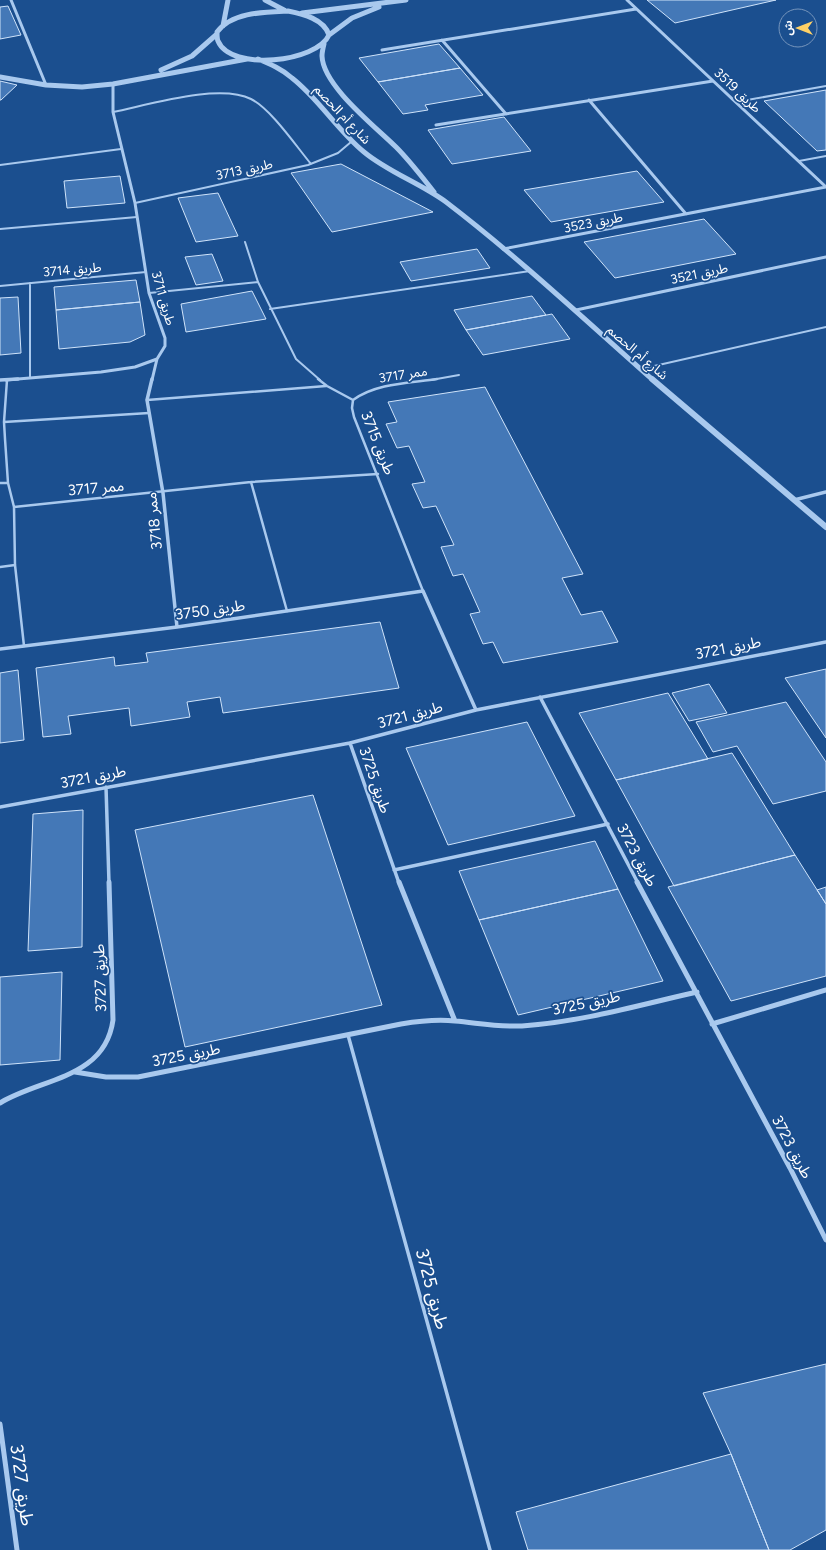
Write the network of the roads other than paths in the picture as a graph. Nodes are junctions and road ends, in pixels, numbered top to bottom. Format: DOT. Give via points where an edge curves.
graph roads {
  1 [pos="11,0"];
  2 [pos="228,0"];
  3 [pos="265,0"];
  4 [pos="406,0"];
  5 [pos="627,0"];
  6 [pos="394,2"];
  7 [pos="636,9"];
  8 [pos="288,11"];
  9 [pos="298,13"];
  10 [pos="223,26"];
  11 [pos="217,34"];
  12 [pos="329,35"];
  13 [pos="442,40"];
  14 [pos="324,44"];
  15 [pos="382,50"];
  16 [pos="251,58"];
  17 [pos="258,59"];
  18 [pos="0,77"];
  19 [pos="140,78"];
  20 [pos="713,81"];
  21 [pos="113,84"];
  22 [pos="46,85"];
  23 [pos="826,86"];
  24 [pos="589,100"];
  25 [pos="736,102"];
  26 [pos="113,112"];
  27 [pos="506,114"];
  28 [pos="436,125"];
  29 [pos="351,142"];
  30 [pos="121,149"];
  31 [pos="826,156"];
  32 [pos="799,161"];
  33 [pos="311,164"];
  34 [pos="0,165"];
  35 [pos="826,187"];
  36 [pos="435,194"];
  37 [pos="135,203"];
  38 [pos="686,214"];
  39 [pos="137,218"];
  40 [pos="0,229"];
  41 [pos="245,242"];
  42 [pos="503,249"];
  43 [pos="826,257"];
  44 [pos="530,271"];
  45 [pos="146,272"];
  46 [pos="258,282"];
  47 [pos="30,283"];
  48 [pos="0,286"];
  49 [pos="150,293"];
  50 [pos="270,309"];
  51 [pos="576,310"];
  52 [pos="826,327"];
  53 [pos="157,359"];
  54 [pos="641,369"];
  55 [pos="459,375"];
  56 [pos="30,378"];
  57 [pos="0,380"];
  58 [pos="8,380"];
  59 [pos="327,386"];
  60 [pos="147,400"];
  61 [pos="354,400"];
  62 [pos="149,413"];
  63 [pos="4,422"];
  64 [pos="0,440"];
  65 [pos="5,440"];
  66 [pos="378,474"];
  67 [pos="251,482"];
  68 [pos="0,483"];
  69 [pos="8,483"];
  70 [pos="826,492"];
  71 [pos="162,493"];
  72 [pos="794,500"];
  73 [pos="14,507"];
  74 [pos="826,527"];
  75 [pos="15,565"];
  76 [pos="0,567"];
  77 [pos="422,591"];
  78 [pos="287,611"];
  79 [pos="176,627"];
  80 [pos="826,642"];
  81 [pos="24,646"];
  82 [pos="0,649"];
  83 [pos="540,697"];
  84 [pos="476,710"];
  85 [pos="350,743"];
  86 [pos="106,787"];
  87 [pos="0,807"];
  88 [pos="608,824"];
  89 [pos="394,870"];
  90 [pos="826,990"];
  91 [pos="697,992"];
  92 [pos="456,1021"];
  93 [pos="712,1024"];
  94 [pos="348,1035"];
  95 [pos="75,1072"];
  96 [pos="0,1103"];
  97 [pos="826,1240"];
  98 [pos="0,1424"];
  99 [pos="17,1550"];
  100 [pos="490,1550"];
  1 -- 22 [label="street"];
  2 -- 10 [label="street"];
  3 -- 8 [label="street"];
  4 -- 6 [label="street"];
  5 -- 7 [label="street, طريق 3519"];
  6 -- 9 [label="street"];
  6 -- 12 [label="street" via="352,17"];
  7 -- 13 [label="street"];
  7 -- 20 [label="street, طريق 3519"];
  8 -- 9 [label="street"];
  8 -- 10 [label="street" via="250,13"];
  9 -- 12 [label="street" via="324,24"];
  10 -- 11 [label="street"];
  11 -- 16 [label="street" via="217,39 225,49 236,55"];
  11 -- 19 [label="street" via="207,45 176,65"];
  12 -- 14 [label="street"];
  13 -- 15 [label="street"];
  13 -- 27 [label="street"];
  14 -- 17 [label="street" via="308,54 297,57"];
  14 -- 36 [label="street, شارع أم الحصم" via="321,51 326,70 341,93 416,168"];
  16 -- 17 [label="street"];
  16 -- 19 [label="street"];
  17 -- 29 [label="street, شارع أم الحصم" via="281,68 295,79"];
  18 -- 22 [label="street"];
  19 -- 21 [label="street"];
  20 -- 24 [label="street"];
  20 -- 25 [label="street, طريق 3519"];
  21 -- 22 [label="street"];
  21 -- 26 [label="street, طريق 3711"];
  23 -- 25 [label="lane"];
  24 -- 27 [label="street"];
  24 -- 38 [label="street"];
  25 -- 32 [label="street, طريق 3519"];
  26 -- 30 [label="street, طريق 3711"];
  26 -- 33 [label="lane" via="216,93 242,95 258,103"];
  27 -- 28 [label="street"];
  29 -- 33 [label="lane, طريق 3713" via="338,153"];
  29 -- 36 [label="street, شارع أم الحصم" via="395,172"];
  30 -- 34 [label="lane"];
  30 -- 37 [label="street, طريق 3711"];
  31 -- 32 [label="lane"];
  32 -- 35 [label="street, طريق 3519"];
  33 -- 37 [label="lane, طريق 3713"];
  35 -- 38 [label="street, طريق 3523"];
  36 -- 42 [label="street, شارع أم الحصم"];
  37 -- 39 [label="street, طريق 3711"];
  38 -- 42 [label="street, طريق 3523"];
  39 -- 40 [label="lane"];
  39 -- 45 [label="street, طريق 3711"];
  41 -- 46 [label="lane, طريق 3715"];
  42 -- 44 [label="street, شارع أم الحصم"];
  43 -- 51 [label="street, طريق 3521"];
  44 -- 50 [label="lane"];
  44 -- 51 [label="street, شارع أم الحصم"];
  45 -- 47 [label="lane, طريق 3714"];
  45 -- 49 [label="street, طريق 3711"];
  46 -- 49 [label="lane"];
  46 -- 50 [label="lane, طريق 3715"];
  47 -- 48 [label="lane, طريق 3714"];
  47 -- 56 [label="lane"];
  49 -- 53 [label="street, طريق 3711" via="165,338 165,346"];
  50 -- 59 [label="lane, طريق 3715" via="296,359"];
  51 -- 54 [label="street, شارع أم الحصم"];
  52 -- 54 [label="lane"];
  53 -- 56 [label="street" via="135,367"];
  53 -- 60 [label="street, ممر 3718"];
  54 -- 72 [label="street, شارع أم الحصم"];
  55 -- 61 [label="lane, ممر 3717" via="373,389"];
  56 -- 58 [label="street"];
  57 -- 58 [label="street"];
  58 -- 63 [label="lane"];
  59 -- 60 [label="lane"];
  59 -- 61 [label="lane, طريق 3715"];
  60 -- 62 [label="street, ممر 3718"];
  61 -- 66 [label="lane, طريق 3715" via="354,417"];
  62 -- 63 [label="lane"];
  62 -- 71 [label="street, ممر 3718"];
  63 -- 65 [label="lane"];
  64 -- 65 [label="lane"];
  65 -- 69 [label="lane"];
  66 -- 67 [label="lane, ممر 3717"];
  66 -- 77 [label="lane, طريق 3715"];
  67 -- 71 [label="lane, ممر 3717"];
  67 -- 78 [label="lane"];
  68 -- 69 [label="lane"];
  69 -- 73 [label="lane"];
  70 -- 72 [label="street"];
  71 -- 73 [label="lane, ممر 3717"];
  71 -- 79 [label="street, ممر 3718"];
  72 -- 74 [label="street, شارع أم الحصم"];
  73 -- 75 [label="lane"];
  75 -- 76 [label="lane"];
  75 -- 81 [label="lane"];
  77 -- 78 [label="street, طريق 3750"];
  77 -- 84 [label="street"];
  78 -- 79 [label="street, طريق 3750"];
  79 -- 81 [label="street, طريق 3750"];
  80 -- 83 [label="street, طريق 3721"];
  81 -- 82 [label="street, طريق 3750"];
  83 -- 84 [label="street, طريق 3721"];
  83 -- 88 [label="street, طريق 3723"];
  84 -- 85 [label="street, طريق 3721"];
  85 -- 86 [label="street, طريق 3721"];
  85 -- 89 [label="street, طريق 3725"];
  86 -- 87 [label="street, طريق 3721"];
  86 -- 95 [label="street, طريق 3727" via="113,1020 109,1040 96,1058"];
  88 -- 89 [label="street"];
  88 -- 91 [label="street, طريق 3723"];
  89 -- 92 [label="street, طريق 3725"];
  90 -- 93 [label="street"];
  91 -- 92 [label="street, طريق 3725" via="556,1023 489,1026"];
  91 -- 93 [label="street, طريق 3723"];
  92 -- 94 [label="street, طريق 3725" via="415,1022"];
  93 -- 97 [label="street, طريق 3723"];
  94 -- 95 [label="street, طريق 3725" via="138,1077 117,1078"];
  94 -- 100 [label="lane, طريق 3725"];
  95 -- 96 [label="street, طريق 3727"];
  98 -- 99 [label="street, طريق 3727"];
}
